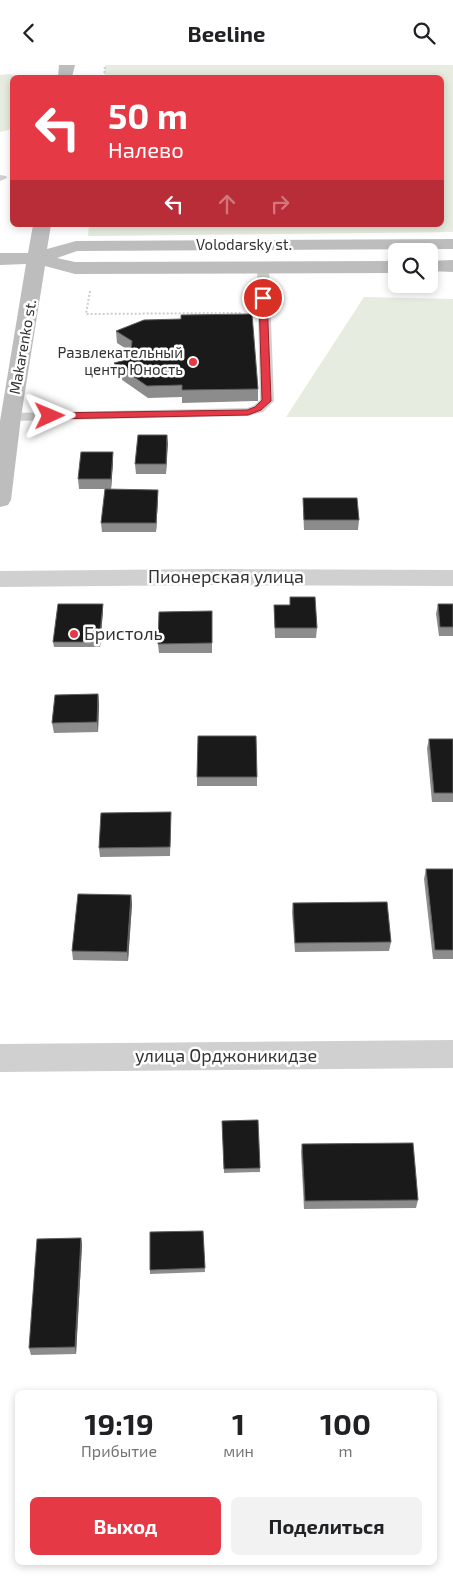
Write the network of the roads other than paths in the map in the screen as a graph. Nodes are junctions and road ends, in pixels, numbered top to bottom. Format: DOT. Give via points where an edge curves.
graph roads {
  1 [pos="42,227"];
  2 [pos="453,244"];
  3 [pos="37,258"];
  4 [pos="0,259"];
  5 [pos="453,266"];
  6 [pos="263,267"];
  7 [pos="388,267"];
  8 [pos="438,267"];
  9 [pos="11,417"];
  10 [pos="0,500"];
  11 [pos="453,578"];
  12 [pos="0,579"];
  13 [pos="453,1054"];
  14 [pos="0,1058"];
  1 -- 3 [label="main road, Makarenko st."];
  2 -- 3 [label="main road, Volodarsky st." via="76,246"];
  3 -- 4 [label="main road, Volodarsky st."];
  3 -- 6 [label="main road, Volodarsky st." via="75,268"];
  3 -- 9 [label="main road, Makarenko st."];
  5 -- 8 [label="main road"];
  6 -- 7 [label="main road, Volodarsky st."];
  6 -- 9 [label="lane" via="267,401 258,409 248,413"];
  9 -- 10 [label="main road, Makarenko st."];
  11 -- 12 [label="street, Пионерская улица"];
  13 -- 14 [label="street, улица Орджоникидзе"];
}
